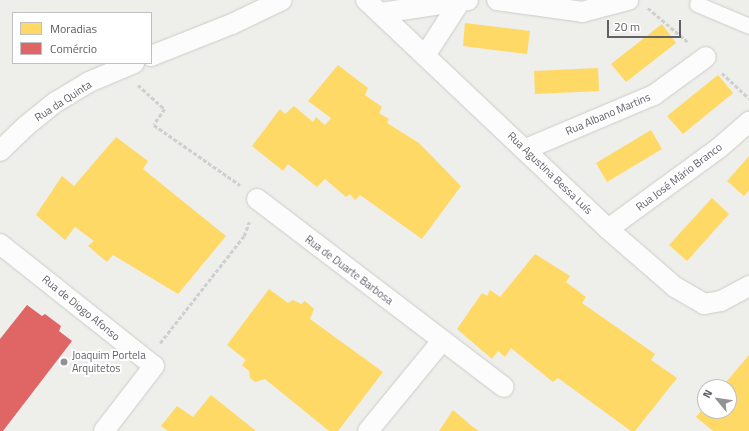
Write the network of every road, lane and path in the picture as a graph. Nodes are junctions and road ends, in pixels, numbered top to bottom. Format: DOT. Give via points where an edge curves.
graph roads {
  1 [pos="282,0"];
  2 [pos="366,0"];
  3 [pos="497,0"];
  4 [pos="628,0"];
  5 [pos="463,1"];
  6 [pos="705,4"];
  7 [pos="381,13"];
  8 [pos="749,26"];
  9 [pos="426,54"];
  10 [pos="152,56"];
  11 [pos="706,57"];
  12 [pos="127,66"];
  13 [pos="749,122"];
  14 [pos="526,149"];
  15 [pos="0,151"];
  16 [pos="256,199"];
  17 [pos="608,229"];
  18 [pos="0,244"];
  19 [pos="749,286"];
  20 [pos="442,341"];
  21 [pos="146,360"];
  22 [pos="504,387"];
  23 [pos="104,431"];
  24 [pos="368,431"];
  1 -- 10 [label="street" via="244,19"];
  2 -- 7 [label="street, Rua Agustina Bessa Luís"];
  3 -- 4 [label="street" via="582,12"];
  5 -- 7 [label="street"];
  5 -- 9 [label="street"];
  6 -- 8 [label="street"];
  7 -- 9 [label="street, Rua Agustina Bessa Luís"];
  9 -- 14 [label="street, Rua Agustina Bessa Luís"];
  11 -- 14 [label="street, Rua Albano Martins" via="654,95"];
  12 -- 15 [label="street, Rua da Quinta" via="90,82 56,102"];
  12 -- 16 [label="path" via="165,109 154,125 226,174"];
  13 -- 17 [label="street, Rua José Mário Branco" via="719,148"];
  14 -- 17 [label="street, Rua Agustina Bessa Luís"];
  16 -- 20 [label="street, Rua de Duarte Barbosa"];
  16 -- 21 [label="path" via="244,236"];
  17 -- 19 [label="street, Rua Agustina Bessa Luís" via="675,287 704,304 722,301"];
  18 -- 21 [label="street, Rua de Diogo Afonso"];
  20 -- 22 [label="street, Rua de Duarte Barbosa"];
  20 -- 24 [label="street"];
  21 -- 23 [label="street" via="154,366"];
}
